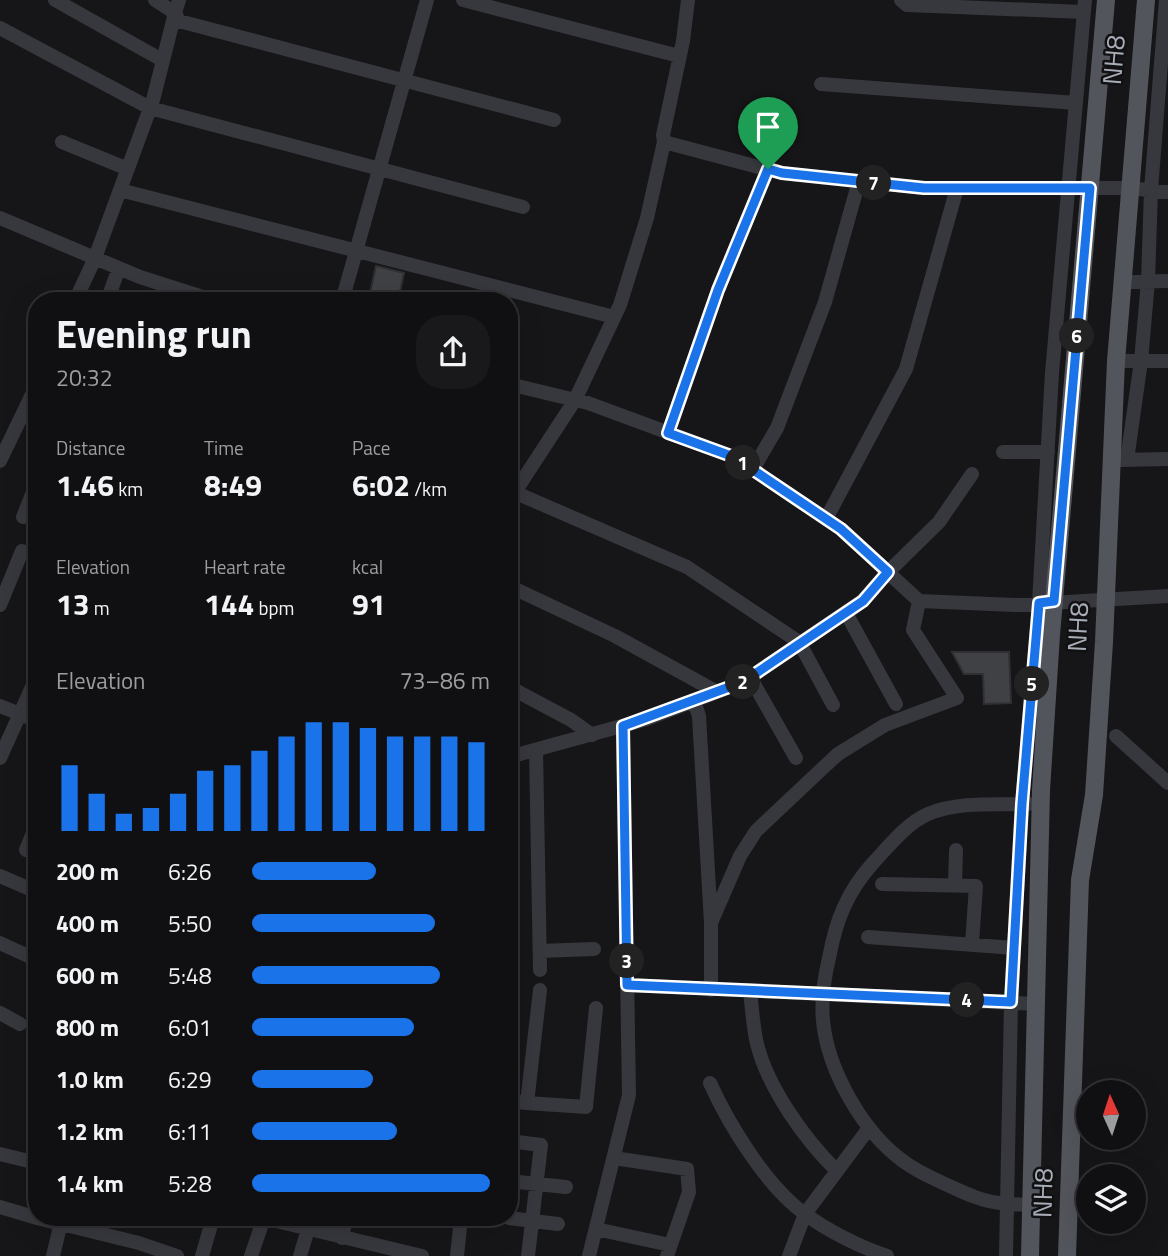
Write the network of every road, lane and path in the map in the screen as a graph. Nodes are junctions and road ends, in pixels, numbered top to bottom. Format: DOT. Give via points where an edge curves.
graph roads {
  1 [pos="55,0"];
  2 [pos="155,0"];
  3 [pos="427,0"];
  4 [pos="463,0"];
  5 [pos="688,0"];
  6 [pos="901,0"];
  7 [pos="1107,0"];
  8 [pos="1146,0"];
  9 [pos="1166,0"];
  10 [pos="931,3"];
  11 [pos="177,6"];
  12 [pos="1085,6"];
  13 [pos="0,28"];
  14 [pos="680,56"];
  15 [pos="1140,58"];
  16 [pos="162,60"];
  17 [pos="1164,67"];
  18 [pos="404,80"];
  19 [pos="821,85"];
  20 [pos="1076,103"];
  21 [pos="150,108"];
  22 [pos="554,120"];
  23 [pos="62,142"];
  24 [pos="664,142"];
  25 [pos="128,169"];
  26 [pos="379,169"];
  27 [pos="768,169"];
  28 [pos="859,181"];
  29 [pos="957,188"];
  30 [pos="1068,188"];
  31 [pos="1090,188"];
  32 [pos="1129,188"];
  33 [pos="120,190"];
  34 [pos="1151,190"];
  35 [pos="1168,192"];
  36 [pos="523,207"];
  37 [pos="0,218"];
  38 [pos="356,251"];
  39 [pos="95,258"];
  40 [pos="119,268"];
  41 [pos="1148,281"];
  42 [pos="1168,281"];
  43 [pos="1122,282"];
  44 [pos="79,292"];
  45 [pos="110,292"];
  46 [pos="165,292"];
  47 [pos="345,292"];
  48 [pos="516,292"];
  49 [pos="518,292"];
  50 [pos="614,317"];
  51 [pos="1116,361"];
  52 [pos="1142,361"];
  53 [pos="1168,361"];
  54 [pos="518,386"];
  55 [pos="575,400"];
  56 [pos="28,403"];
  57 [pos="668,433"];
  58 [pos="1003,452"];
  59 [pos="1048,452"];
  60 [pos="1168,459"];
  61 [pos="1119,460"];
  62 [pos="0,461"];
  63 [pos="753,469"];
  64 [pos="972,474"];
  65 [pos="518,485"];
  66 [pos="518,497"];
  67 [pos="28,504"];
  68 [pos="23,517"];
  69 [pos="825,519"];
  70 [pos="22,551"];
  71 [pos="888,572"];
  72 [pos="518,590"];
  73 [pos="1168,596"];
  74 [pos="1106,599"];
  75 [pos="919,601"];
  76 [pos="1046,602"];
  77 [pos="0,605"];
  78 [pos="846,613"];
  79 [pos="799,642"];
  80 [pos="750,677"];
  81 [pos="518,692"];
  82 [pos="717,692"];
  83 [pos="28,697"];
  84 [pos="694,701"];
  85 [pos="896,704"];
  86 [pos="833,705"];
  87 [pos="0,706"];
  88 [pos="21,714"];
  89 [pos="28,717"];
  90 [pos="623,726"];
  91 [pos="592,735"];
  92 [pos="1116,736"];
  93 [pos="536,751"];
  94 [pos="518,755"];
  95 [pos="0,758"];
  96 [pos="796,758"];
  97 [pos="1168,783"];
  98 [pos="1022,804"];
  99 [pos="1041,804"];
  100 [pos="28,845"];
  101 [pos="26,850"];
  102 [pos="956,850"];
  103 [pos="0,876"];
  104 [pos="882,884"];
  105 [pos="955,885"];
  106 [pos="28,888"];
  107 [pos="711,923"];
  108 [pos="868,937"];
  109 [pos="0,943"];
  110 [pos="972,944"];
  111 [pos="1014,947"];
  112 [pos="594,949"];
  113 [pos="540,951"];
  114 [pos="28,956"];
  115 [pos="540,970"];
  116 [pos="627,985"];
  117 [pos="540,990"];
  118 [pos="711,990"];
  119 [pos="750,991"];
  120 [pos="822,994"];
  121 [pos="1011,1002"];
  122 [pos="1037,1004"];
  123 [pos="596,1008"];
  124 [pos="0,1013"];
  125 [pos="20,1024"];
  126 [pos="710,1083"];
  127 [pos="518,1102"];
  128 [pos="527,1103"];
  129 [pos="869,1128"];
  130 [pos="518,1142"];
  131 [pos="1,1156"];
  132 [pos="614,1158"];
  133 [pos="28,1161"];
  134 [pos="837,1171"];
  135 [pos="518,1182"];
  136 [pos="536,1184"];
  137 [pos="566,1187"];
  138 [pos="1008,1204"];
  139 [pos="1032,1205"];
  140 [pos="0,1207"];
  141 [pos="804,1214"];
  142 [pos="28,1215"];
  143 [pos="518,1219"];
  144 [pos="532,1221"];
  145 [pos="558,1224"];
  146 [pos="60,1226"];
  147 [pos="80,1226"];
  148 [pos="211,1226"];
  149 [pos="261,1226"];
  150 [pos="296,1226"];
  151 [pos="344,1226"];
  152 [pos="460,1226"];
  153 [pos="308,1229"];
  154 [pos="596,1229"];
  155 [pos="342,1238"];
  156 [pos="668,1251"];
  157 [pos="379,1252"];
  158 [pos="884,1255"];
  159 [pos="53,1256"];
  160 [pos="177,1256"];
  161 [pos="202,1256"];
  162 [pos="251,1256"];
  163 [pos="300,1256"];
  164 [pos="422,1256"];
  165 [pos="457,1256"];
  166 [pos="528,1256"];
  167 [pos="589,1256"];
  168 [pos="789,1256"];
  169 [pos="1006,1256"];
  170 [pos="1030,1256"];
  171 [pos="1068,1256"];
  1 -- 16 [label="street"];
  2 -- 11 [label="street"];
  3 -- 18 [label="street"];
  4 -- 14 [label="street"];
  5 -- 14 [label="street"];
  6 -- 10 [label="street" via="907,5"];
  7 -- 31 [label="main road, NH8"];
  8 -- 15 [label="main road, NH8"];
  9 -- 17 [label="street"];
  10 -- 12 [label="street"];
  11 -- 16 [label="street"];
  11 -- 18 [label="street" via="179,20"];
  12 -- 20 [label="street"];
  13 -- 21 [label="street"];
  14 -- 24 [label="street"];
  15 -- 17 [label="street"];
  15 -- 32 [label="main road, NH8"];
  16 -- 21 [label="street"];
  17 -- 34 [label="street"];
  18 -- 22 [label="street"];
  18 -- 26 [label="street"];
  19 -- 20 [label="street"];
  20 -- 30 [label="street"];
  21 -- 25 [label="street"];
  21 -- 26 [label="street"];
  23 -- 25 [label="street"];
  24 -- 27 [label="street"];
  24 -- 50 [label="street" via="647,218"];
  25 -- 33 [label="street"];
  26 -- 36 [label="street"];
  26 -- 38 [label="street"];
  27 -- 28 [label="street"];
  27 -- 57 [label="street" via="718,290"];
  28 -- 29 [label="street"];
  28 -- 63 [label="street" via="825,302 777,428"];
  29 -- 30 [label="street"];
  29 -- 69 [label="street" via="906,369"];
  30 -- 31 [label="street"];
  30 -- 59 [label="street"];
  31 -- 32 [label="street"];
  31 -- 76 [label="main road, NH8"];
  32 -- 34 [label="street"];
  32 -- 43 [label="main road, NH8"];
  33 -- 38 [label="street"];
  33 -- 39 [label="street"];
  34 -- 35 [label="street"];
  34 -- 41 [label="street"];
  37 -- 39 [label="street"];
  38 -- 47 [label="street"];
  38 -- 48 [label="street"];
  39 -- 40 [label="street"];
  39 -- 44 [label="street"];
  40 -- 45 [label="street"];
  40 -- 46 [label="street"];
  41 -- 42 [label="street"];
  41 -- 43 [label="street"];
  41 -- 52 [label="street"];
  43 -- 51 [label="main road, NH8"];
  49 -- 50 [label="street"];
  50 -- 55 [label="street"];
  51 -- 52 [label="street"];
  51 -- 61 [label="main road, NH8"];
  52 -- 53 [label="street"];
  52 -- 61 [label="street"];
  54 -- 55 [label="street"];
  55 -- 57 [label="street"];
  55 -- 65 [label="street"];
  56 -- 62 [label="street"];
  57 -- 63 [label="street" via="734,457"];
  58 -- 59 [label="street"];
  59 -- 76 [label="street"];
  60 -- 61 [label="street"];
  61 -- 74 [label="main road, NH8"];
  63 -- 69 [label="street"];
  64 -- 71 [label="street" via="939,522"];
  66 -- 79 [label="street" via="687,567"];
  67 -- 68 [label="street"];
  69 -- 71 [label="street"];
  70 -- 77 [label="street"];
  71 -- 75 [label="street"];
  71 -- 78 [label="street"];
  72 -- 82 [label="street"];
  73 -- 74 [label="street"];
  74 -- 76 [label="street"];
  74 -- 171 [label="main road, NH8" via="1094,795 1080,880"];
  75 -- 76 [label="street"];
  75 -- 107 [label="street" via="914,630 957,698 885,725 831,760 756,831"];
  76 -- 98 [label="street"];
  76 -- 99 [label="main road, NH8"];
  78 -- 79 [label="street"];
  78 -- 85 [label="street"];
  79 -- 80 [label="street"];
  79 -- 86 [label="street"];
  80 -- 82 [label="street"];
  80 -- 96 [label="street"];
  81 -- 91 [label="street"];
  82 -- 84 [label="street"];
  83 -- 88 [label="street"];
  84 -- 90 [label="street"];
  84 -- 107 [label="street" via="699,716"];
  87 -- 88 [label="street"];
  88 -- 89 [label="street"];
  88 -- 95 [label="street"];
  90 -- 91 [label="street"];
  90 -- 116 [label="street"];
  91 -- 93 [label="street"];
  92 -- 97 [label="street"];
  93 -- 94 [label="street"];
  93 -- 113 [label="street"];
  98 -- 99 [label="street"];
  98 -- 111 [label="street"];
  98 -- 120 [label="street" via="954,807 928,814 905,830 862,876 837,920"];
  99 -- 122 [label="main road, NH8"];
  100 -- 101 [label="street"];
  102 -- 105 [label="street"];
  103 -- 106 [label="street"];
  104 -- 105 [label="street"];
  105 -- 110 [label="street" via="975,886"];
  107 -- 118 [label="street"];
  108 -- 110 [label="street"];
  109 -- 114 [label="street"];
  110 -- 111 [label="street"];
  111 -- 121 [label="street"];
  112 -- 113 [label="street"];
  113 -- 115 [label="street"];
  116 -- 118 [label="street"];
  116 -- 132 [label="street" via="629,1095"];
  117 -- 128 [label="street"];
  118 -- 119 [label="street"];
  119 -- 120 [label="street"];
  119 -- 134 [label="street" via="757,1044 770,1080 805,1134"];
  120 -- 121 [label="street"];
  120 -- 129 [label="street" via="831,1059"];
  121 -- 122 [label="street"];
  121 -- 138 [label="street"];
  122 -- 139 [label="main road, NH8"];
  123 -- 128 [label="street" via="586,1107"];
  124 -- 125 [label="street"];
  126 -- 141 [label="street" via="734,1130"];
  127 -- 128 [label="street"];
  129 -- 134 [label="street"];
  129 -- 138 [label="street" via="902,1161 923,1174 975,1198"];
  130 -- 136 [label="street" via="541,1145"];
  131 -- 133 [label="street"];
  132 -- 154 [label="street"];
  132 -- 156 [label="street" via="687,1170 689,1192"];
  134 -- 141 [label="street"];
  135 -- 136 [label="street"];
  136 -- 137 [label="street"];
  136 -- 144 [label="street"];
  138 -- 139 [label="street"];
  138 -- 169 [label="street"];
  139 -- 170 [label="main road, NH8"];
  140 -- 142 [label="street"];
  141 -- 158 [label="street"];
  141 -- 168 [label="street"];
  143 -- 144 [label="street"];
  144 -- 145 [label="street"];
  144 -- 166 [label="street"];
  146 -- 159 [label="street"];
  147 -- 160 [label="street"];
  148 -- 161 [label="street"];
  149 -- 162 [label="street"];
  150 -- 153 [label="street"];
  151 -- 155 [label="street"];
  152 -- 165 [label="street"];
  153 -- 155 [label="street"];
  153 -- 163 [label="street"];
  154 -- 156 [label="street"];
  154 -- 167 [label="street"];
  155 -- 157 [label="street"];
  157 -- 164 [label="street"];
}
